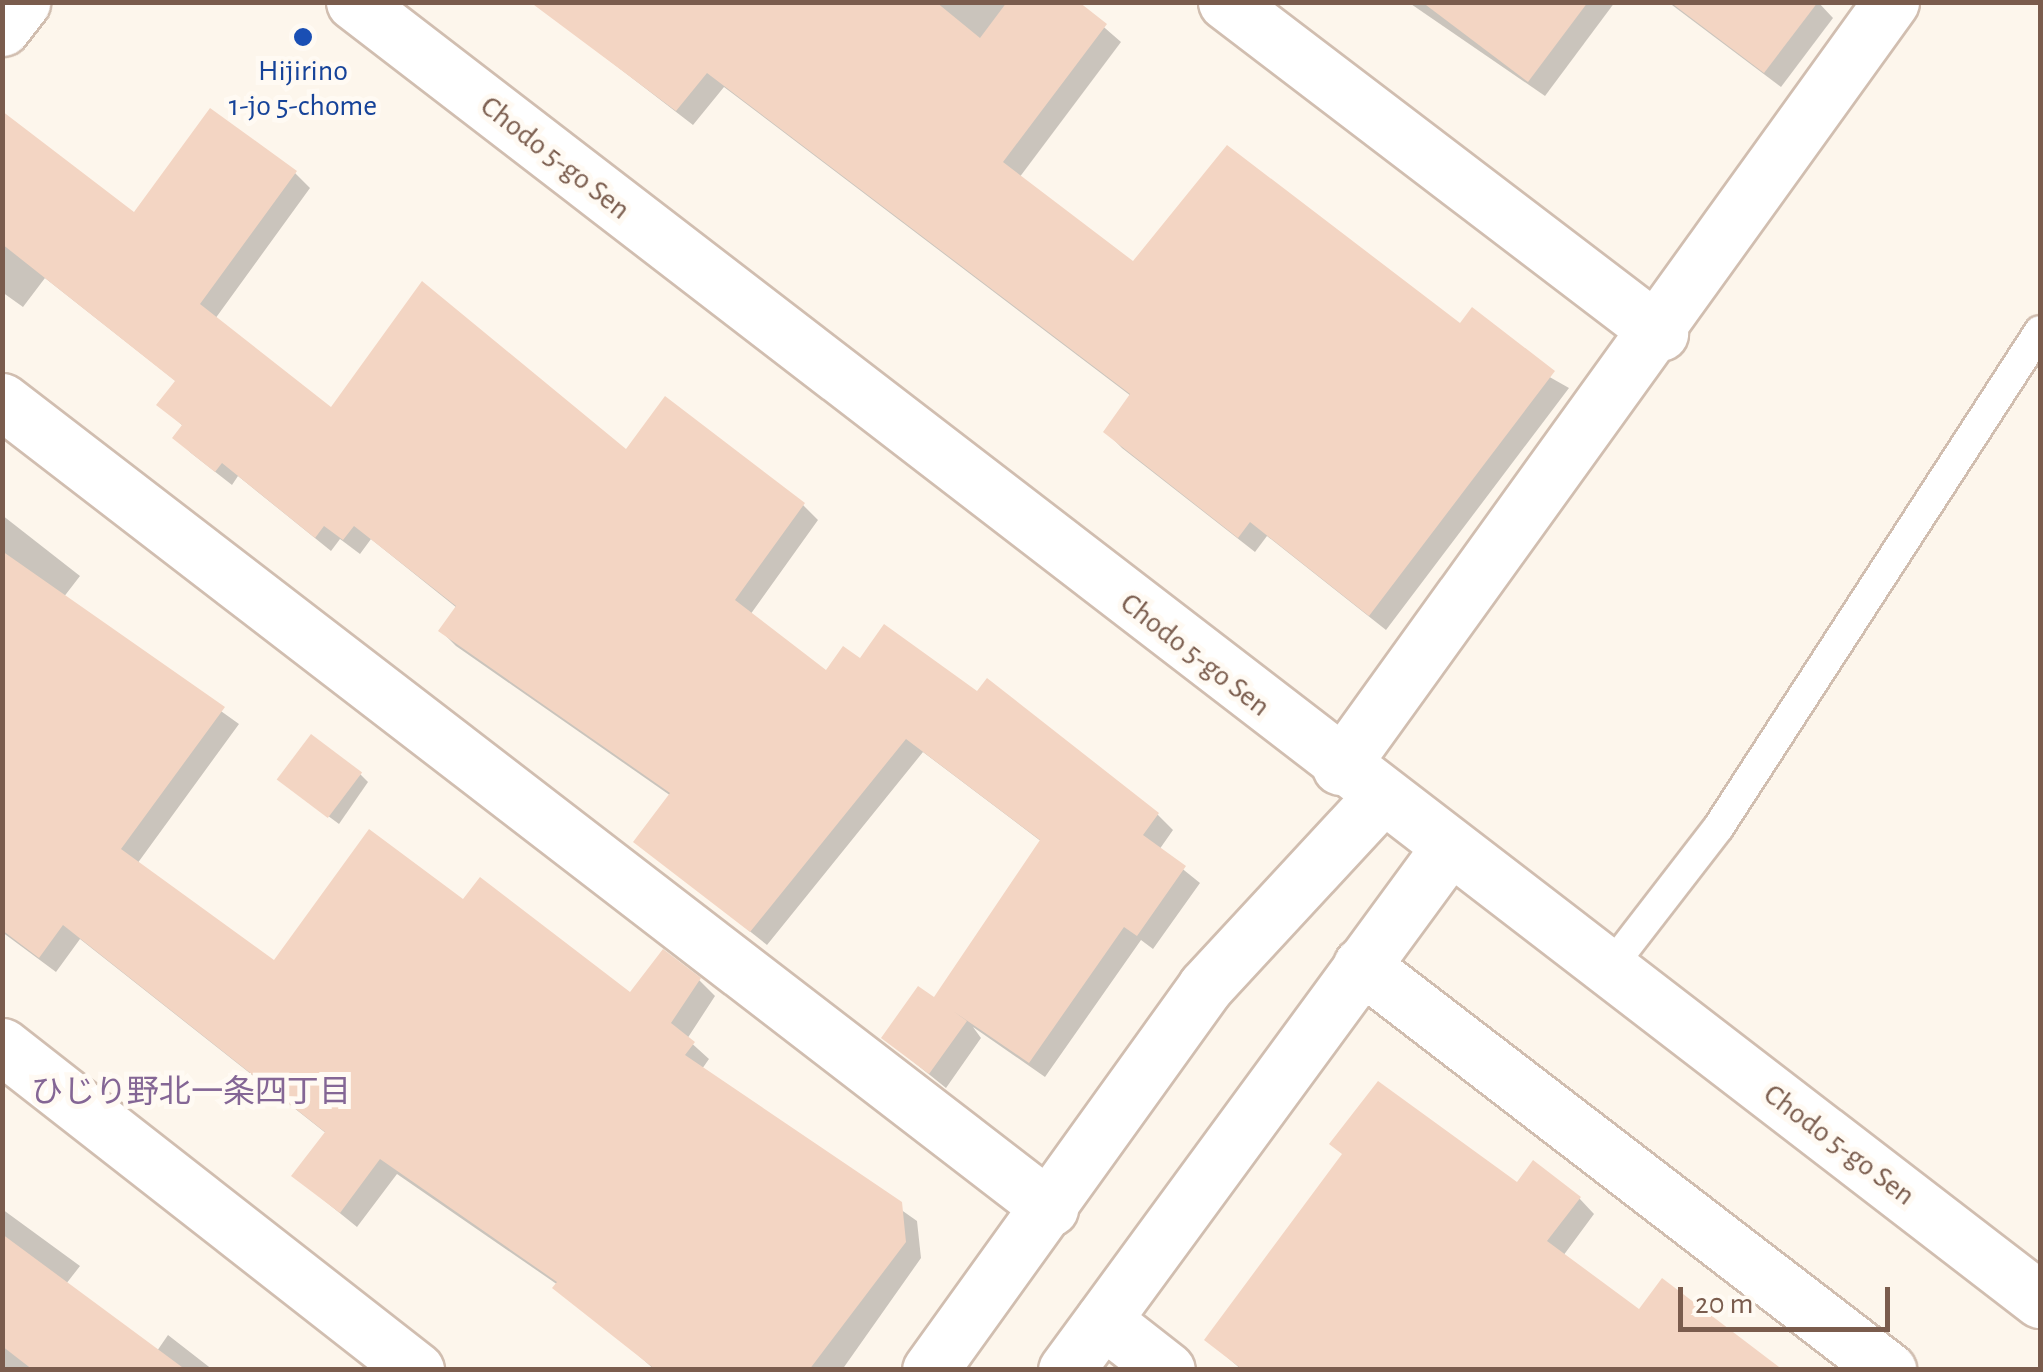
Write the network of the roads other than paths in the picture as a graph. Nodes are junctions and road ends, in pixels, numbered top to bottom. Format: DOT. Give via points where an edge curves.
graph roads {
  1 [pos="22,2"];
  2 [pos="354,2"];
  3 [pos="1226,2"];
  4 [pos="1892,2"];
  5 [pos="2,28"];
  6 [pos="2040,331"];
  7 [pos="1660,333"];
  8 [pos="2,401"];
  9 [pos="1360,783"];
  10 [pos="1448,849"];
  11 [pos="1361,965"];
  12 [pos="1608,970"];
  13 [pos="2,1046"];
  14 [pos="1050,1208"];
  15 [pos="2040,1300"];
  16 [pos="1102,1320"];
  17 [pos="416,1370"];
  18 [pos="930,1370"];
  19 [pos="1066,1370"];
  20 [pos="1167,1370"];
  21 [pos="1888,1370"];
  1 -- 5 [label="street"];
  2 -- 9 [label="street, Chodo 5-go Sen"];
  3 -- 7 [label="street"];
  4 -- 7 [label="street"];
  6 -- 12 [label="lane" via="1718,828"];
  7 -- 9 [label="street"];
  8 -- 14 [label="street"];
  9 -- 10 [label="street, Chodo 5-go Sen"];
  9 -- 14 [label="street" via="1205,987"];
  10 -- 11 [label="street"];
  10 -- 12 [label="street, Chodo 5-go Sen"];
  11 -- 16 [label="street"];
  11 -- 21 [label="street"];
  12 -- 15 [label="street, Chodo 5-go Sen"];
  13 -- 17 [label="street"];
  14 -- 18 [label="street"];
  16 -- 19 [label="street"];
  16 -- 20 [label="street"];
}
